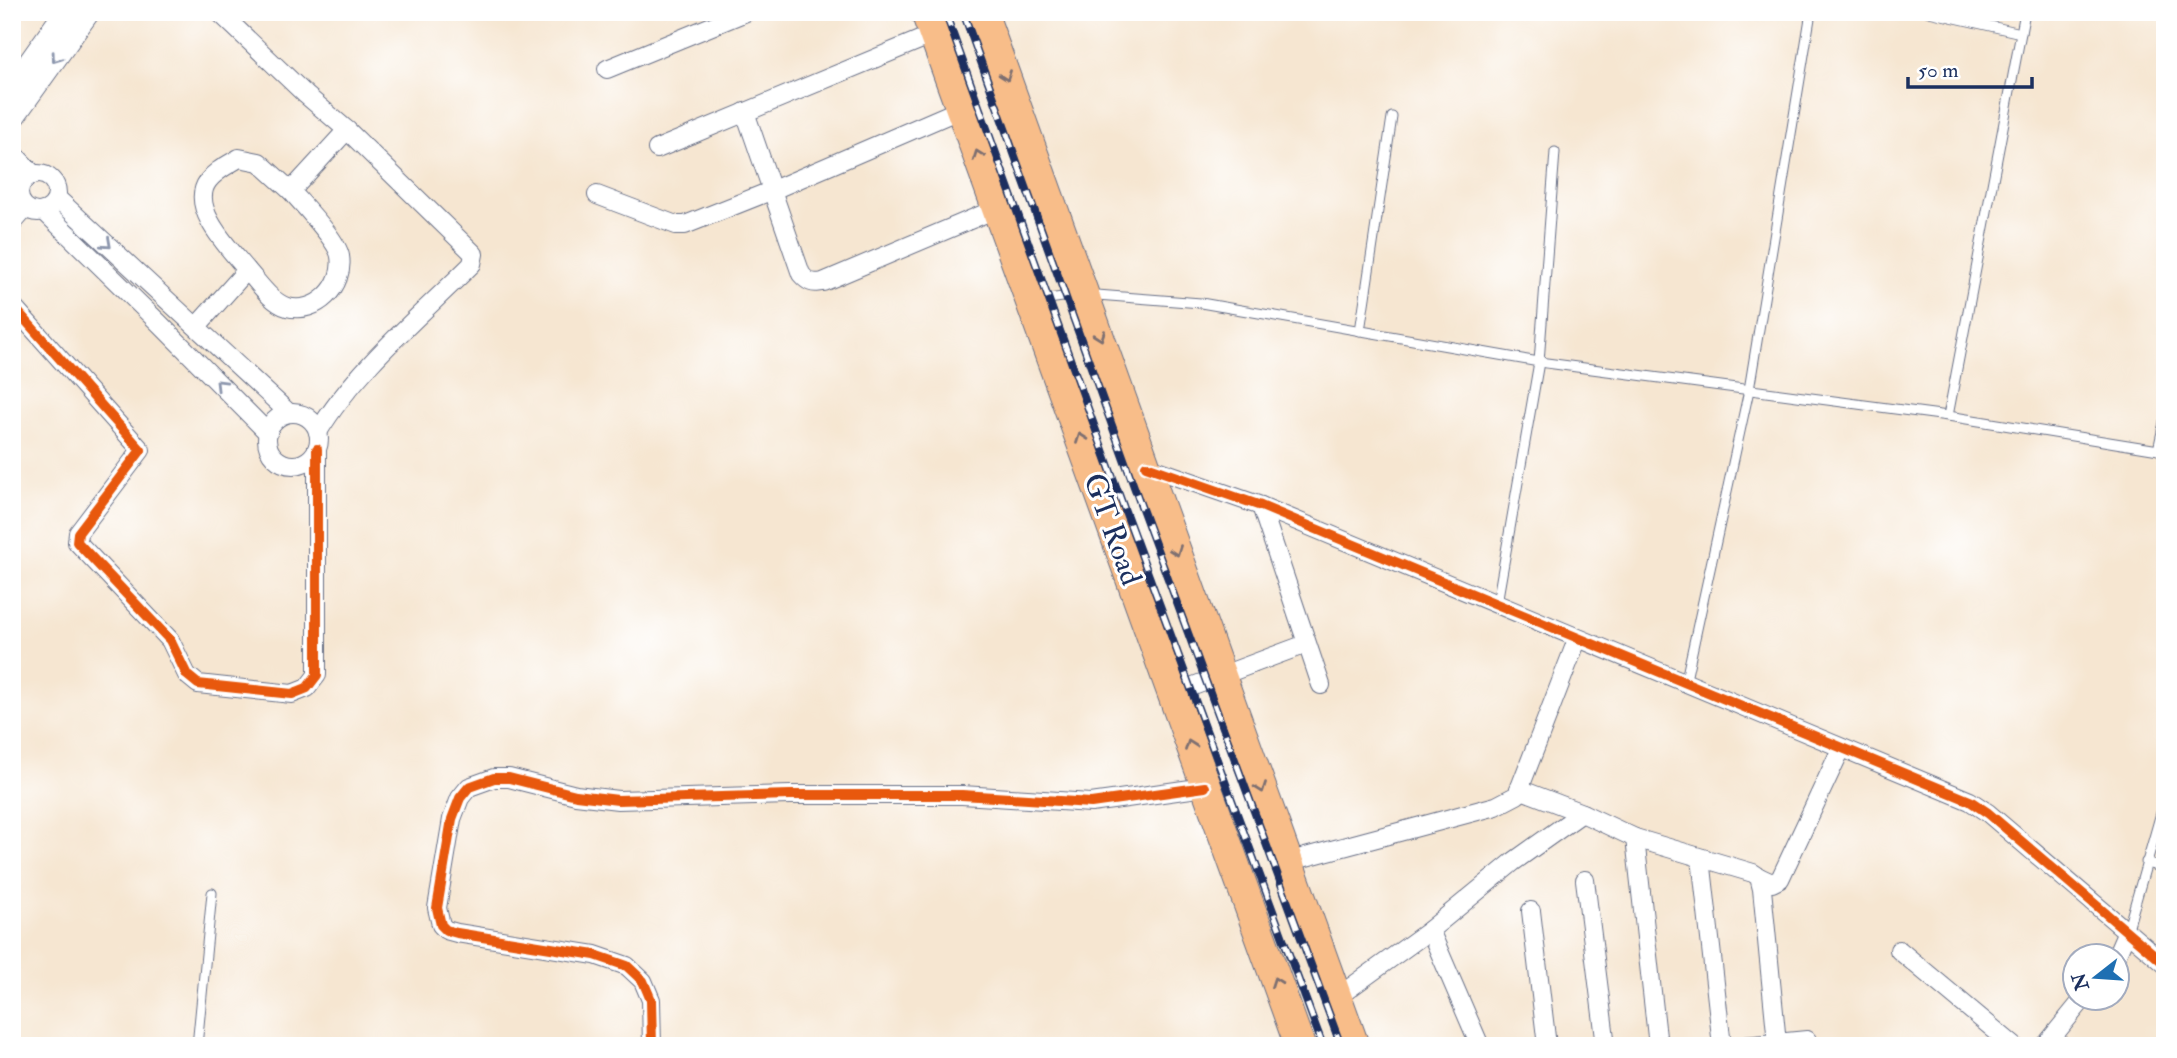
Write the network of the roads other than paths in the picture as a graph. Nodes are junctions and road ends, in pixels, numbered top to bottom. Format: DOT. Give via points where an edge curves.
graph roads {
  1 [pos="219,12"];
  2 [pos="746,12"];
  3 [pos="982,12"];
  4 [pos="1811,12"];
  5 [pos="1928,12"];
  6 [pos="2025,12"];
  7 [pos="78,15"];
  8 [pos="930,23"];
  9 [pos="2021,33"];
  10 [pos="607,69"];
  11 [pos="12,88"];
  12 [pos="961,109"];
  13 [pos="745,112"];
  14 [pos="1392,117"];
  15 [pos="12,118"];
  16 [pos="347,130"];
  17 [pos="657,149"];
  18 [pos="12,152"];
  19 [pos="1555,152"];
  20 [pos="34,175"];
  21 [pos="773,190"];
  22 [pos="291,191"];
  23 [pos="597,195"];
  24 [pos="57,198"];
  25 [pos="26,199"];
  26 [pos="998,208"];
  27 [pos="12,224"];
  28 [pos="247,270"];
  29 [pos="1084,294"];
  30 [pos="1032,301"];
  31 [pos="12,305"];
  32 [pos="197,326"];
  33 [pos="1360,331"];
  34 [pos="1539,362"];
  35 [pos="1749,390"];
  36 [pos="289,414"];
  37 [pos="1948,416"];
  38 [pos="2165,418"];
  39 [pos="268,433"];
  40 [pos="318,441"];
  41 [pos="2161,451"];
  42 [pos="1146,466"];
  43 [pos="1261,506"];
  44 [pos="1497,603"];
  45 [pos="1577,640"];
  46 [pos="1306,644"];
  47 [pos="1220,675"];
  48 [pos="1685,684"];
  49 [pos="1321,685"];
  50 [pos="1172,694"];
  51 [pos="1841,749"];
  52 [pos="1205,787"];
  53 [pos="1519,789"];
  54 [pos="2165,799"];
  55 [pos="1582,813"];
  56 [pos="1635,838"];
  57 [pos="1701,858"];
  58 [pos="1287,862"];
  59 [pos="2146,862"];
  60 [pos="2165,869"];
  61 [pos="1759,877"];
  62 [pos="1586,880"];
  63 [pos="212,893"];
  64 [pos="1531,911"];
  65 [pos="1430,930"];
  66 [pos="2126,933"];
  67 [pos="2122,942"];
  68 [pos="1899,950"];
  69 [pos="2165,964"];
  70 [pos="1336,998"];
  71 [pos="2073,1012"];
  72 [pos="1807,1040"];
  73 [pos="1777,1043"];
  74 [pos="197,1046"];
  75 [pos="652,1046"];
  76 [pos="1300,1046"];
  77 [pos="1354,1046"];
  78 [pos="1480,1046"];
  79 [pos="1547,1046"];
  80 [pos="1606,1046"];
  81 [pos="1658,1046"];
  82 [pos="1722,1046"];
  83 [pos="1744,1046"];
  84 [pos="2014,1046"];
  85 [pos="2045,1046"];
  1 -- 16 [label="street"];
  2 -- 10 [label="street"];
  3 -- 29 [label="highway, GT Road, one-way"];
  4 -- 35 [label="lane"];
  5 -- 9 [label="lane"];
  6 -- 9 [label="lane"];
  7 -- 11 [label="street"];
  7 -- 15 [label="street, one-way"];
  8 -- 12 [label="highway, GT Road"];
  8 -- 13 [label="street"];
  9 -- 37 [label="lane"];
  12 -- 21 [label="street"];
  26 -- 12 [label="highway, GT Road, one-way"];
  13 -- 17 [label="street"];
  13 -- 21 [label="street"];
  14 -- 33 [label="lane"];
  16 -- 22 [label="street"];
  16 -- 40 [label="street" via="471,249 475,260 333,407"];
  18 -- 20 [label="street"];
  19 -- 34 [label="lane"];
  20 -- 24 [label="street" via="51,180"];
  20 -- 25 [label="street" via="24,181"];
  21 -- 23 [label="street" via="676,225"];
  21 -- 26 [label="street" via="802,274 814,284"];
  22 -- 28 [label="street" via="259,162 239,158 206,183 203,207 215,231"];
  22 -- 28 [label="street" via="340,255 337,279 324,300 306,309 285,307"];
  24 -- 25 [label="street" via="54,204"];
  24 -- 32 [label="street, one-way"];
  25 -- 27 [label="street"];
  39 -- 25 [label="street, one-way"];
  26 -- 30 [label="highway, GT Road"];
  28 -- 32 [label="street"];
  29 -- 30 [label="lane"];
  29 -- 33 [label="lane" via="1201,303"];
  29 -- 42 [label="highway, GT Road, one-way"];
  50 -- 30 [label="highway, GT Road, one-way"];
  31 -- 40 [label="street" via="141,450 78,533 77,542 170,639 187,675 198,684 292,694 307,688 317,675"];
  32 -- 36 [label="street"];
  33 -- 34 [label="lane"];
  34 -- 35 [label="lane"];
  34 -- 44 [label="lane"];
  35 -- 37 [label="lane"];
  35 -- 48 [label="lane"];
  36 -- 39 [label="street" via="277,419"];
  36 -- 40 [label="street" via="309,418"];
  37 -- 41 [label="lane"];
  38 -- 41 [label="lane"];
  39 -- 40 [label="street" via="274,457 289,465 306,462"];
  42 -- 43 [label="street"];
  42 -- 47 [label="highway, GT Road, one-way"];
  43 -- 44 [label="street"];
  43 -- 46 [label="street"];
  44 -- 45 [label="street"];
  45 -- 48 [label="street"];
  45 -- 53 [label="street"];
  46 -- 47 [label="street"];
  46 -- 49 [label="street"];
  47 -- 50 [label="street"];
  47 -- 58 [label="highway, GT Road, one-way"];
  48 -- 51 [label="street"];
  52 -- 50 [label="highway, GT Road, one-way"];
  51 -- 61 [label="street" via="1780,879 1772,883"];
  51 -- 66 [label="street" via="1970,801"];
  52 -- 75 [label="street" via="1091,803 962,794 618,800 509,778 469,787 452,819 437,908 441,925 457,933 595,955 627,966 643,981 651,1000"];
  76 -- 52 [label="highway, GT Road, one-way"];
  53 -- 55 [label="street"];
  53 -- 58 [label="street" via="1517,795 1496,806"];
  54 -- 59 [label="lane"];
  55 -- 56 [label="street"];
  55 -- 65 [label="street"];
  56 -- 57 [label="street"];
  56 -- 81 [label="street"];
  57 -- 61 [label="street"];
  57 -- 82 [label="street"];
  58 -- 70 [label="highway, GT Road"];
  59 -- 60 [label="lane"];
  59 -- 66 [label="lane"];
  61 -- 73 [label="street"];
  62 -- 80 [label="street"];
  63 -- 74 [label="lane"];
  64 -- 79 [label="street"];
  65 -- 70 [label="street"];
  65 -- 78 [label="street"];
  66 -- 67 [label="street"];
  66 -- 69 [label="street"];
  68 -- 84 [label="street"];
  70 -- 77 [label="highway, GT Road"];
  71 -- 85 [label="street"];
  72 -- 73 [label="street"];
  73 -- 83 [label="street"];
}
